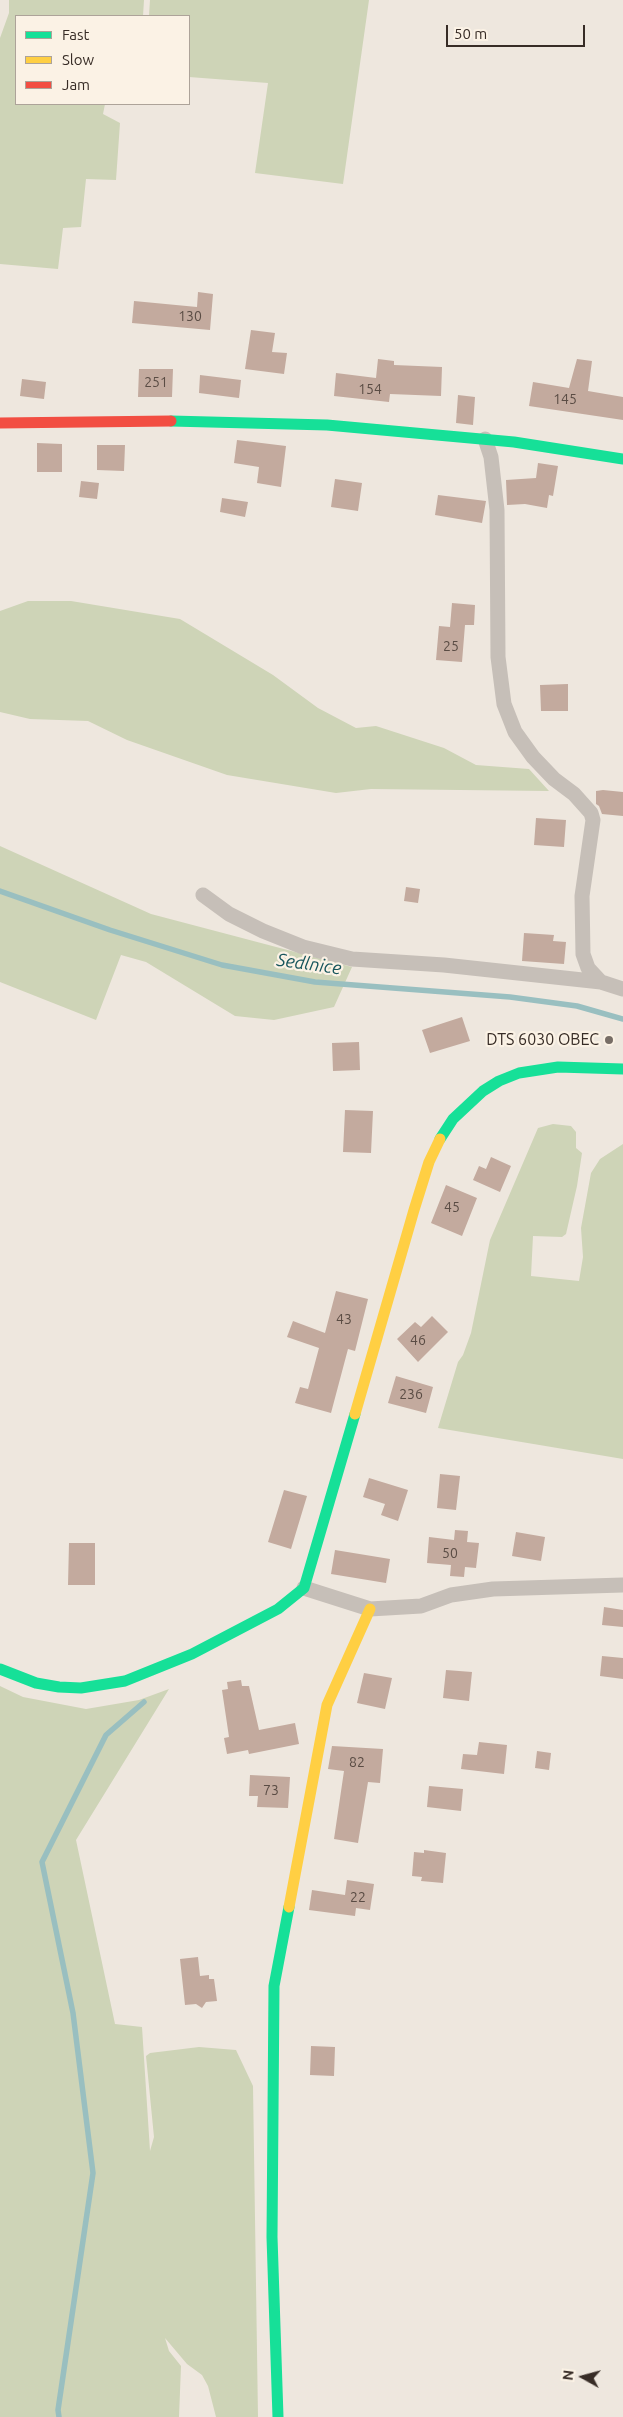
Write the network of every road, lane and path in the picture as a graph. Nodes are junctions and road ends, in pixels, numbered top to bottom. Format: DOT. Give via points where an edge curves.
graph roads {
  1 [pos="0,423"];
  2 [pos="485,439"];
  3 [pos="623,459"];
  4 [pos="203,895"];
  5 [pos="601,982"];
  6 [pos="623,989"];
  7 [pos="623,1069"];
  8 [pos="623,1585"];
  9 [pos="304,1588"];
  10 [pos="370,1609"];
  11 [pos="0,1669"];
  12 [pos="278,2417"];
  1 -- 2 [label="street" via="223,421 327,425"];
  2 -- 3 [label="street"];
  2 -- 5 [label="street" via="491,458 497,510 498,657 504,704 515,732 533,757 574,794 594,820 582,896 582,935 588,968"];
  4 -- 5 [label="street" via="228,914 263,931 303,947 352,960 434,964"];
  5 -- 6 [label="street"];
  7 -- 9 [label="street" via="558,1067 519,1073 483,1092 452,1119 443,1132 429,1162 414,1210"];
  8 -- 10 [label="street" via="493,1589 451,1595 421,1606"];
  9 -- 10 [label="street"];
  9 -- 11 [label="street" via="278,1609 192,1654 125,1681 81,1688 59,1686 36,1683"];
  10 -- 12 [label="street" via="327,1705 274,1986 272,2237"];
}
